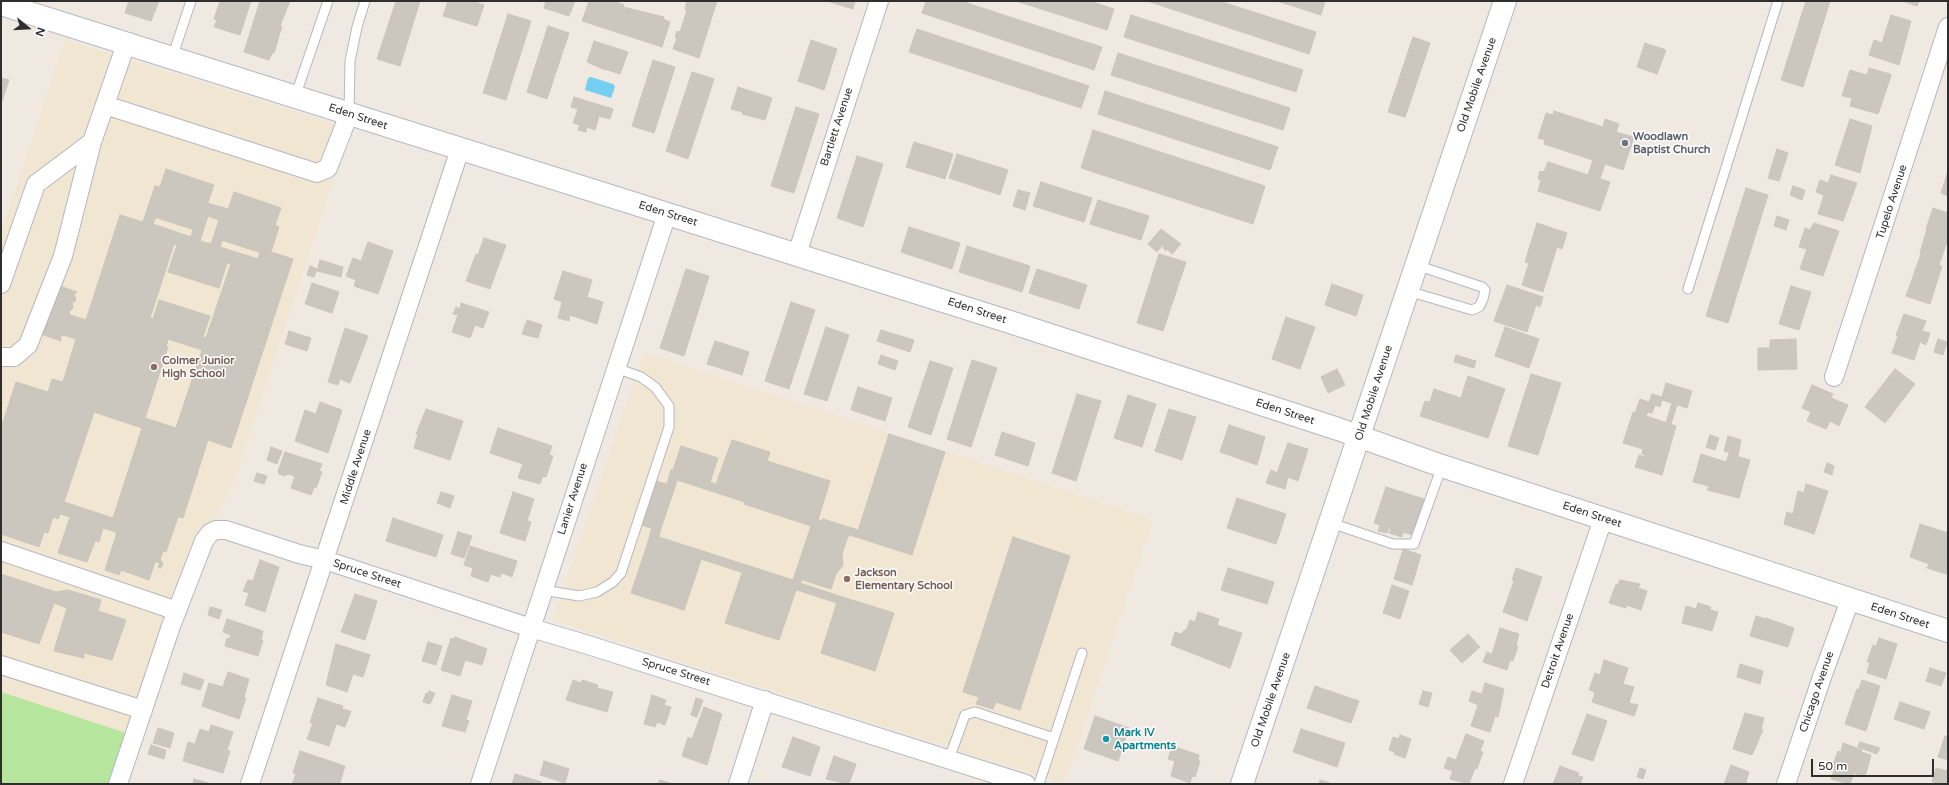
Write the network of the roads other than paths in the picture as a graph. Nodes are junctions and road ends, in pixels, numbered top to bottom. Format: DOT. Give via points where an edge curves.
graph roads {
  1 [pos="191,1"];
  2 [pos="328,1"];
  3 [pos="365,1"];
  4 [pos="879,1"];
  5 [pos="1505,1"];
  6 [pos="1778,1"];
  7 [pos="1,4"];
  8 [pos="1948,27"];
  9 [pos="126,44"];
  10 [pos="172,58"];
  11 [pos="296,97"];
  12 [pos="105,105"];
  13 [pos="350,114"];
  14 [pos="92,142"];
  15 [pos="460,149"];
  16 [pos="667,214"];
  17 [pos="797,254"];
  18 [pos="1416,265"];
  19 [pos="1,284"];
  20 [pos="1688,289"];
  21 [pos="1408,291"];
  22 [pos="3,360"];
  23 [pos="616,368"];
  24 [pos="1834,377"];
  25 [pos="1360,437"];
  26 [pos="1442,466"];
  27 [pos="1603,519"];
  28 [pos="1331,523"];
  29 [pos="1,551"];
  30 [pos="325,560"];
  31 [pos="543,590"];
  32 [pos="1850,600"];
  33 [pos="177,611"];
  34 [pos="531,628"];
  35 [pos="1948,632"];
  36 [pos="1082,653"];
  37 [pos="1,664"];
  38 [pos="765,700"];
  39 [pos="143,710"];
  40 [pos="1054,738"];
  41 [pos="949,759"];
  42 [pos="994,779"];
  43 [pos="118,784"];
  44 [pos="250,784"];
  45 [pos="480,784"];
  46 [pos="738,784"];
  47 [pos="1026,784"];
  48 [pos="1039,784"];
  49 [pos="1242,784"];
  50 [pos="1513,784"];
  51 [pos="1786,784"];
  1 -- 10 [label="lane"];
  2 -- 11 [label="lane"];
  3 -- 13 [label="lane" via="350,61"];
  4 -- 17 [label="street, Bartlett Avenue"];
  5 -- 18 [label="street, Old Mobile Avenue"];
  6 -- 20 [label="lane"];
  7 -- 9 [label="street, Eden Street"];
  8 -- 24 [label="street, Tupelo Avenue"];
  9 -- 10 [label="street, Eden Street"];
  9 -- 12 [label="street"];
  10 -- 11 [label="street, Eden Street"];
  11 -- 13 [label="street, Eden Street"];
  12 -- 13 [label="street" via="317,173 328,168"];
  12 -- 14 [label="street"];
  13 -- 15 [label="street, Eden Street"];
  14 -- 19 [label="street" via="36,184"];
  14 -- 22 [label="street" via="63,256 28,345 14,357"];
  15 -- 16 [label="street, Eden Street"];
  15 -- 30 [label="street, Middle Avenue"];
  16 -- 17 [label="street, Eden Street"];
  16 -- 23 [label="street, Lanier Avenue"];
  17 -- 25 [label="street, Eden Street"];
  18 -- 21 [label="street, Old Mobile Avenue"];
  18 -- 21 [label="lane" via="1482,287 1485,290 1483,299 1479,307 1472,310"];
  21 -- 25 [label="street, Old Mobile Avenue"];
  23 -- 31 [label="street, Lanier Avenue"];
  23 -- 31 [label="lane" via="641,377 655,387 668,406 669,427 621,573 613,582 597,592 579,596"];
  25 -- 26 [label="street, Eden Street"];
  25 -- 28 [label="street, Old Mobile Avenue"];
  26 -- 27 [label="street, Eden Street"];
  26 -- 28 [label="lane" via="1414,544 1393,544"];
  27 -- 32 [label="street, Eden Street"];
  27 -- 50 [label="street, Detroit Avenue"];
  28 -- 49 [label="street, Old Mobile Avenue"];
  29 -- 33 [label="street"];
  30 -- 33 [label="street, Spruce Street" via="226,530 216,530 204,541"];
  30 -- 34 [label="street, Spruce Street"];
  30 -- 44 [label="street, Middle Avenue"];
  31 -- 34 [label="street, Lanier Avenue"];
  32 -- 35 [label="street, Eden Street"];
  32 -- 51 [label="street, Chicago Avenue"];
  33 -- 39 [label="street"];
  34 -- 38 [label="street, Spruce Street"];
  34 -- 45 [label="street, Lanier Avenue"];
  36 -- 40 [label="lane"];
  37 -- 39 [label="street"];
  38 -- 41 [label="street, Spruce Street"];
  38 -- 46 [label="street"];
  39 -- 43 [label="street"];
  40 -- 41 [label="lane" via="975,712 965,715"];
  40 -- 48 [label="lane"];
  41 -- 42 [label="street, Spruce Street"];
  42 -- 47 [label="street, Spruce Street"];
}
